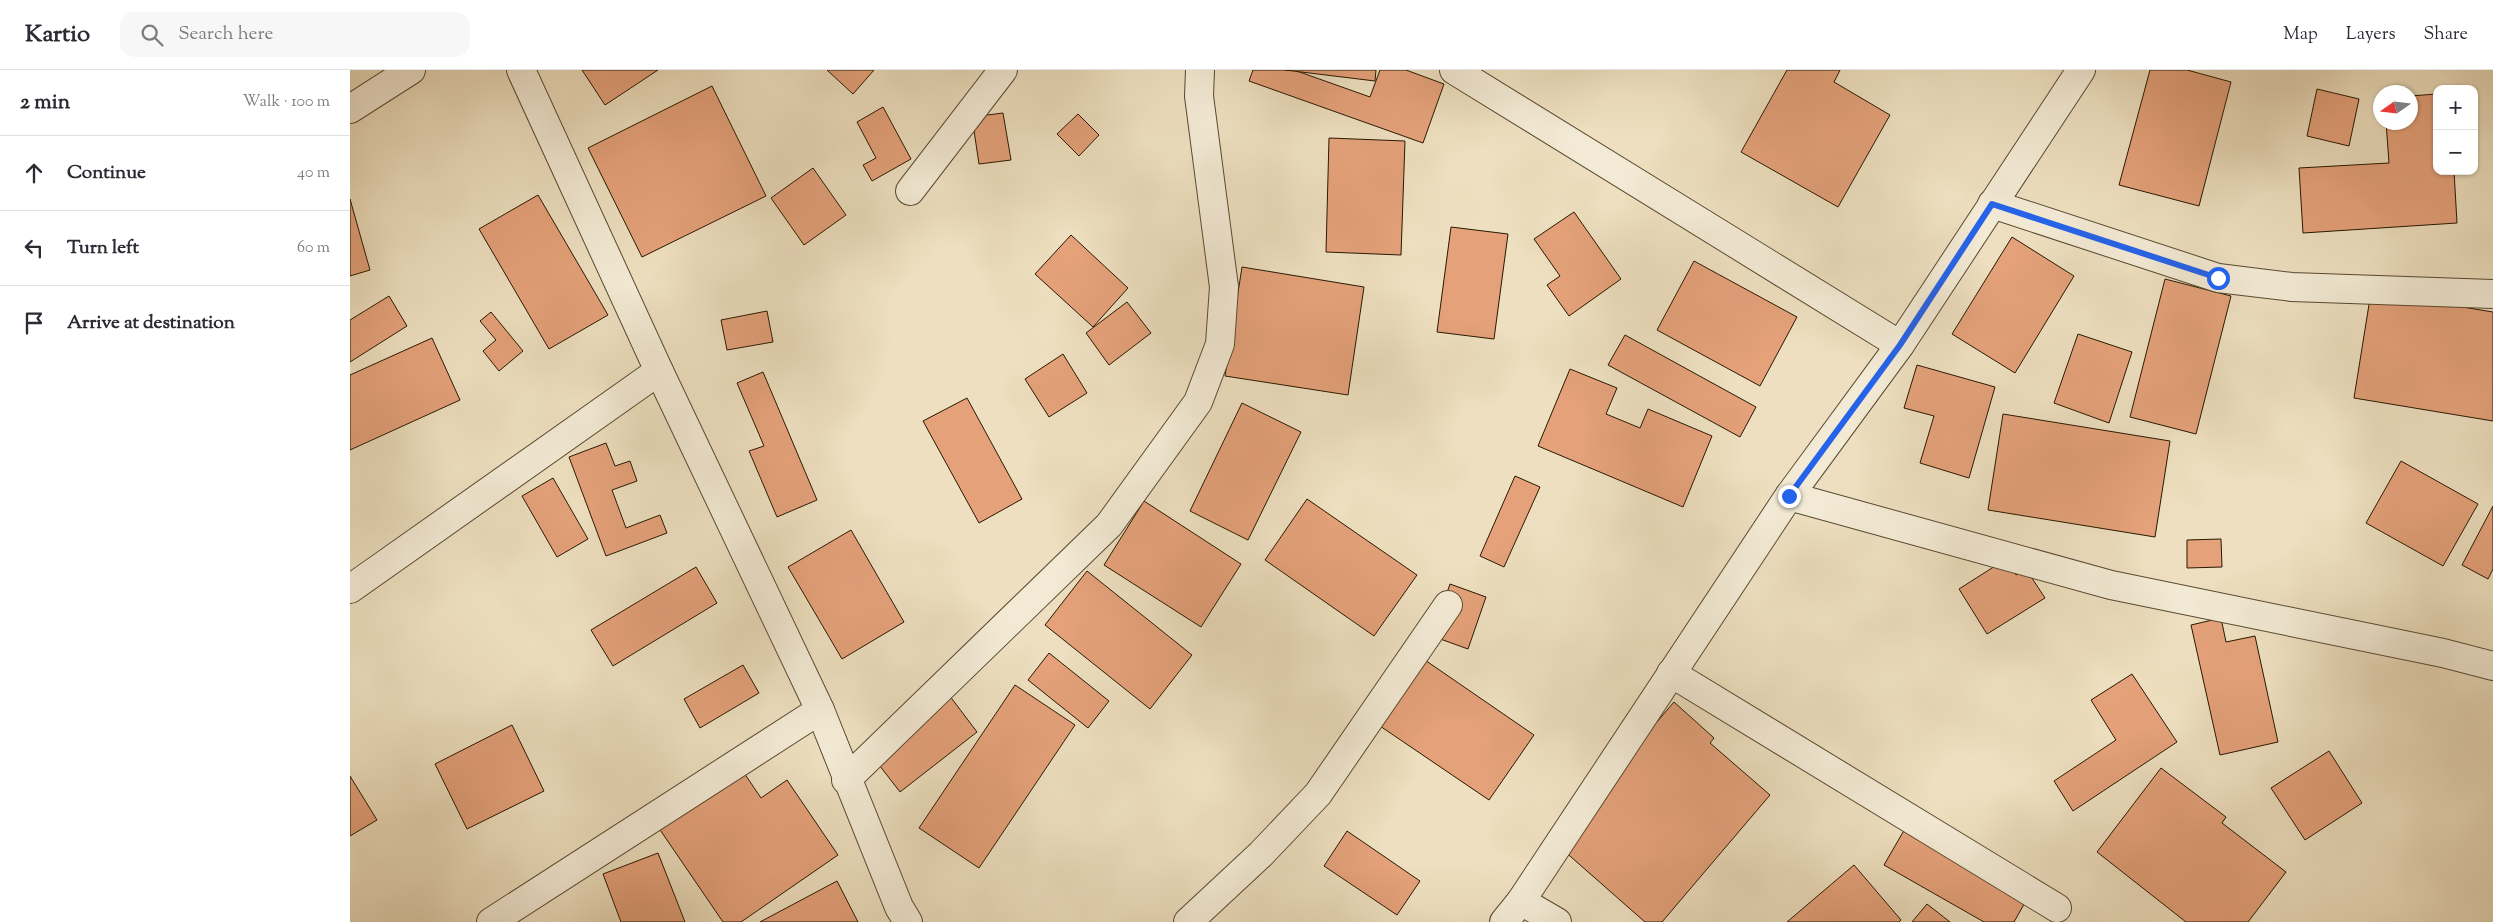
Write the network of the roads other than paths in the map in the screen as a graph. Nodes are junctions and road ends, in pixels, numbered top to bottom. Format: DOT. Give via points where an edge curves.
graph roads {
  1 [pos="411,70"];
  2 [pos="521,70"];
  3 [pos="1003,70"];
  4 [pos="1200,70"];
  5 [pos="1454,70"];
  6 [pos="2081,70"];
  7 [pos="350,109"];
  8 [pos="910,191"];
  9 [pos="1992,204"];
  10 [pos="2492,289"];
  11 [pos="1900,345"];
  12 [pos="659,371"];
  13 [pos="1789,496"];
  14 [pos="350,589"];
  15 [pos="1448,605"];
  16 [pos="2493,666"];
  17 [pos="1672,673"];
  18 [pos="820,710"];
  19 [pos="846,780"];
  20 [pos="1521,901"];
  21 [pos="2057,908"];
  22 [pos="491,922"];
  23 [pos="908,922"];
  24 [pos="1188,922"];
  25 [pos="1504,922"];
  26 [pos="1557,922"];
  1 -- 7 [label="street"];
  2 -- 12 [label="street"];
  3 -- 8 [label="street"];
  4 -- 19 [label="street" via="1198,96 1224,287 1220,344 1198,402 1109,525"];
  5 -- 11 [label="street"];
  6 -- 9 [label="street"];
  9 -- 10 [label="street" via="2218,278 2292,287"];
  9 -- 11 [label="street"];
  11 -- 13 [label="street"];
  12 -- 14 [label="street"];
  12 -- 18 [label="street"];
  13 -- 16 [label="street" via="2111,585"];
  13 -- 17 [label="street"];
  15 -- 24 [label="street" via="1318,794 1261,854"];
  17 -- 20 [label="street"];
  17 -- 21 [label="street"];
  18 -- 19 [label="street"];
  18 -- 22 [label="street"];
  19 -- 23 [label="street"];
  20 -- 25 [label="street"];
  20 -- 26 [label="street"];
}
